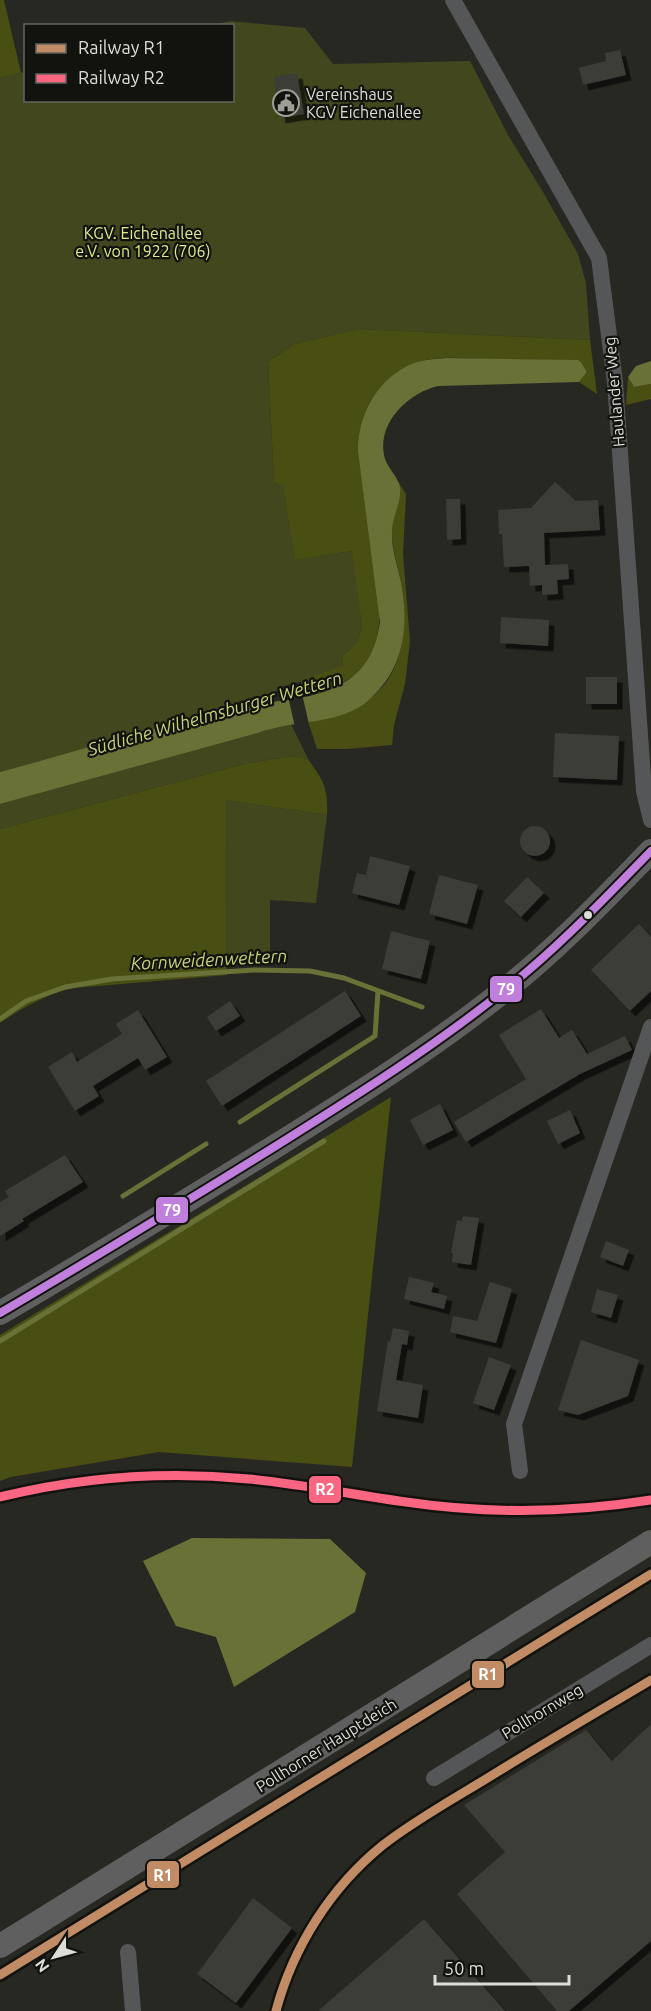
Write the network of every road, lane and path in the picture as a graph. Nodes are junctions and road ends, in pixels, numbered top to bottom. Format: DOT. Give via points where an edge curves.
graph roads {
  1 [pos="453,0"];
  2 [pos="651,820"];
  3 [pos="647,863"];
  4 [pos="651,1027"];
  5 [pos="0,1313"];
  6 [pos="520,1471"];
  7 [pos="651,1542"];
  8 [pos="651,1645"];
  9 [pos="434,1778"];
  10 [pos="0,1946"];
  11 [pos="128,1952"];
  12 [pos="133,2011"];
  1 -- 2 [label="street, Haulander Weg" via="599,258 612,351 644,791"];
  3 -- 5 [label="main road" via="509,987 458,1026 331,1111"];
  4 -- 6 [label="street" via="514,1424"];
  7 -- 10 [label="main road, Pollhorner Hauptdeich"];
  8 -- 9 [label="street, Pollhornweg"];
  11 -- 12 [label="street"];
}
